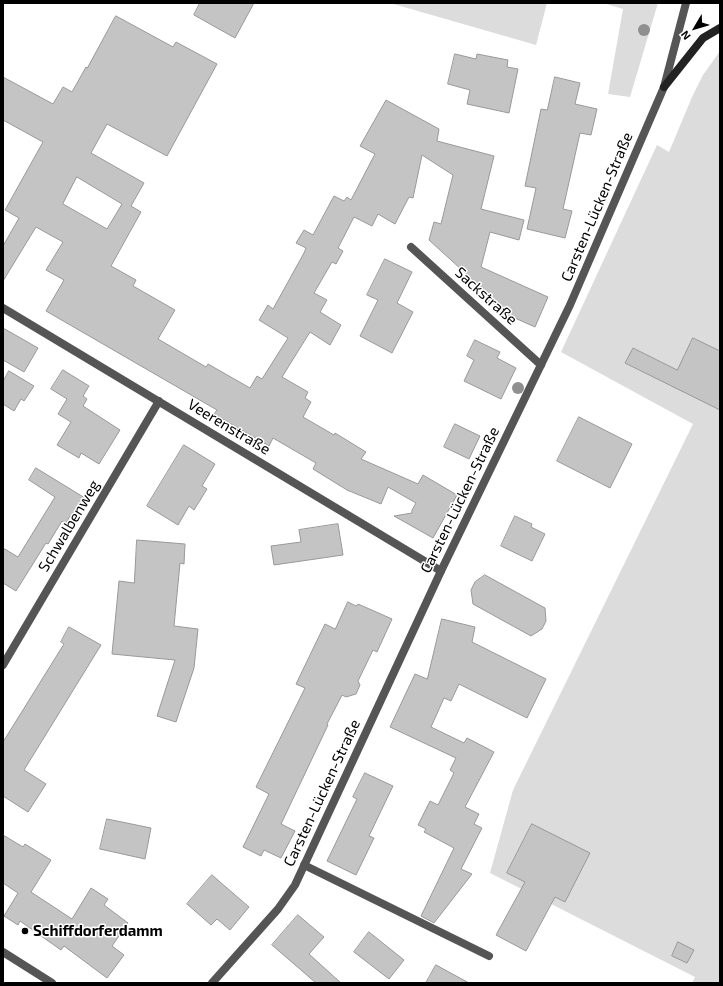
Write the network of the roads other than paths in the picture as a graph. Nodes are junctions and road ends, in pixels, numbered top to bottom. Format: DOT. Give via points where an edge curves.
graph roads {
  1 [pos="686,3"];
  2 [pos="720,28"];
  3 [pos="664,87"];
  4 [pos="411,247"];
  5 [pos="3,308"];
  6 [pos="541,365"];
  7 [pos="159,401"];
  8 [pos="441,571"];
  9 [pos="3,665"];
  10 [pos="304,865"];
  11 [pos="3,952"];
  12 [pos="489,956"];
  13 [pos="52,983"];
  14 [pos="212,983"];
  1 -- 3 [label="street, Carsten-Lücken-Straße"];
  2 -- 3 [label="main road" via="703,38"];
  3 -- 6 [label="street, Carsten-Lücken-Straße" via="570,305"];
  4 -- 6 [label="street, Sackstraße"];
  5 -- 7 [label="street, Veerenstraße"];
  6 -- 8 [label="street, Carsten-Lücken-Straße"];
  7 -- 8 [label="street, Veerenstraße"];
  7 -- 9 [label="street, Schwalbenweg"];
  8 -- 10 [label="street, Carsten-Lücken-Straße"];
  10 -- 12 [label="street"];
  10 -- 14 [label="street, Carsten-Lücken-Straße" via="295,885 278,909"];
  11 -- 13 [label="street"];
}
